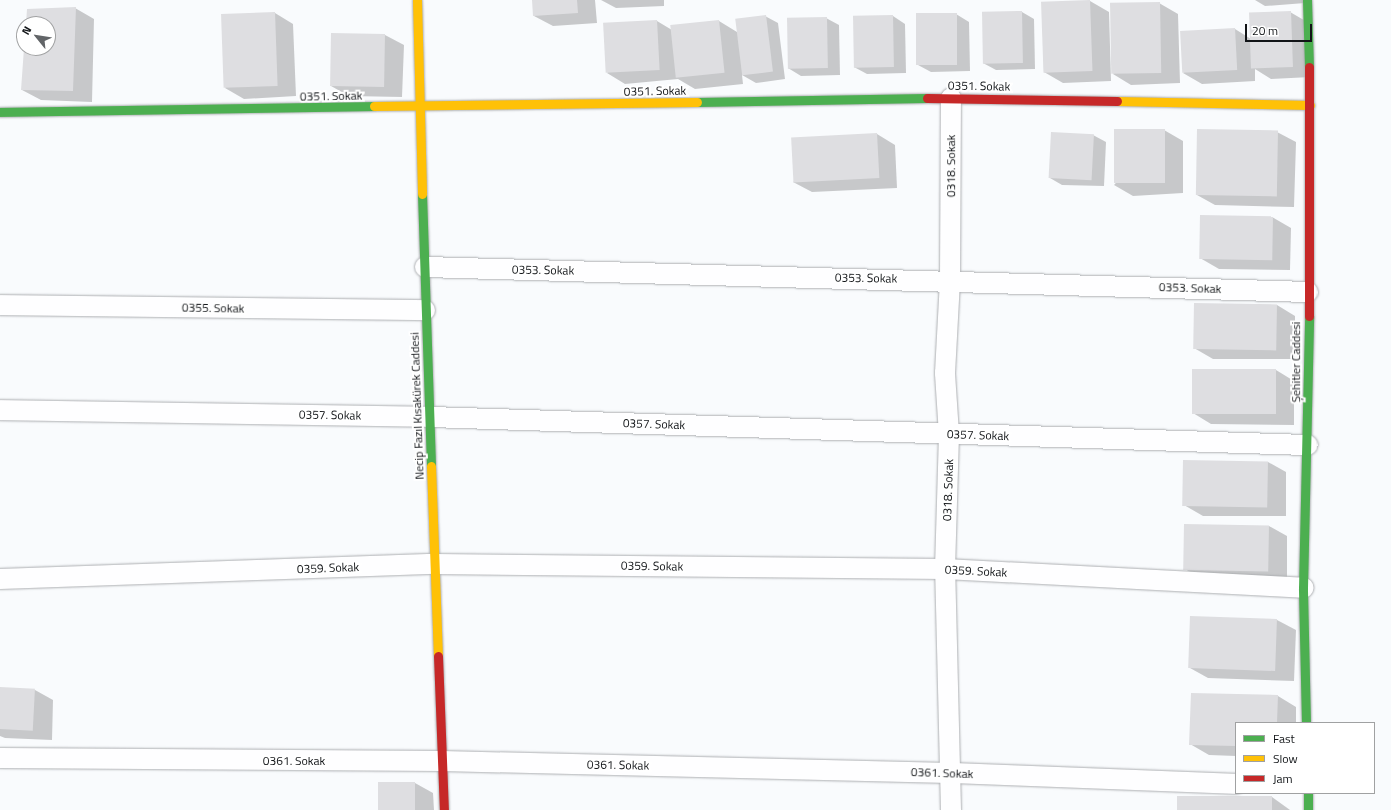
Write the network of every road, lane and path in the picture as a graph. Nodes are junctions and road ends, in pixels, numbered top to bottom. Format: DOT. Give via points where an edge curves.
graph roads {
  1 [pos="417,0"];
  2 [pos="1307,0"];
  3 [pos="951,98"];
  4 [pos="1310,105"];
  5 [pos="420,107"];
  6 [pos="0,112"];
  7 [pos="425,267"];
  8 [pos="950,280"];
  9 [pos="1308,292"];
  10 [pos="0,305"];
  11 [pos="426,310"];
  12 [pos="0,410"];
  13 [pos="430,417"];
  14 [pos="949,434"];
  15 [pos="1308,445"];
  16 [pos="435,564"];
  17 [pos="945,569"];
  18 [pos="0,579"];
  19 [pos="1303,588"];
  20 [pos="1306,722"];
  21 [pos="0,758"];
  22 [pos="442,761"];
  23 [pos="950,773"];
  24 [pos="1235,784"];
  25 [pos="1308,794"];
  26 [pos="444,810"];
  27 [pos="951,810"];
  28 [pos="1308,810"];
  1 -- 5 [label="street, Necip Fazıl Kısakürek Caddesi"];
  2 -- 4 [label="street, Şehitler Caddesi"];
  3 -- 4 [label="street, 0351. Sokak"];
  3 -- 5 [label="street, 0351. Sokak"];
  3 -- 8 [label="street, 0318. Sokak"];
  4 -- 9 [label="street, Şehitler Caddesi"];
  5 -- 6 [label="street, 0351. Sokak"];
  5 -- 7 [label="street, Necip Fazıl Kısakürek Caddesi"];
  7 -- 8 [label="street, 0353. Sokak"];
  7 -- 11 [label="street, Necip Fazıl Kısakürek Caddesi"];
  8 -- 9 [label="street, 0353. Sokak"];
  8 -- 14 [label="street, 0318. Sokak" via="945,373"];
  9 -- 15 [label="street, Şehitler Caddesi"];
  10 -- 11 [label="street, 0355. Sokak"];
  11 -- 13 [label="street, Necip Fazıl Kısakürek Caddesi"];
  12 -- 13 [label="street, 0357. Sokak"];
  13 -- 14 [label="street, 0357. Sokak"];
  13 -- 16 [label="street, Necip Fazıl Kısakürek Caddesi"];
  14 -- 15 [label="street, 0357. Sokak"];
  14 -- 17 [label="street, 0318. Sokak"];
  15 -- 19 [label="street, Şehitler Caddesi"];
  16 -- 17 [label="street, 0359. Sokak"];
  16 -- 18 [label="street, 0359. Sokak"];
  16 -- 22 [label="street, Necip Fazıl Kısakürek Caddesi"];
  17 -- 19 [label="street, 0359. Sokak"];
  17 -- 23 [label="street, 0318. Sokak"];
  19 -- 20 [label="street, Şehitler Caddesi"];
  21 -- 22 [label="street, 0361. Sokak"];
  22 -- 23 [label="street, 0361. Sokak"];
  22 -- 26 [label="street, Necip Fazıl Kısakürek Caddesi"];
  23 -- 24 [label="street, 0361. Sokak"];
  23 -- 27 [label="street, 0318. Sokak"];
  25 -- 28 [label="street"];
}
